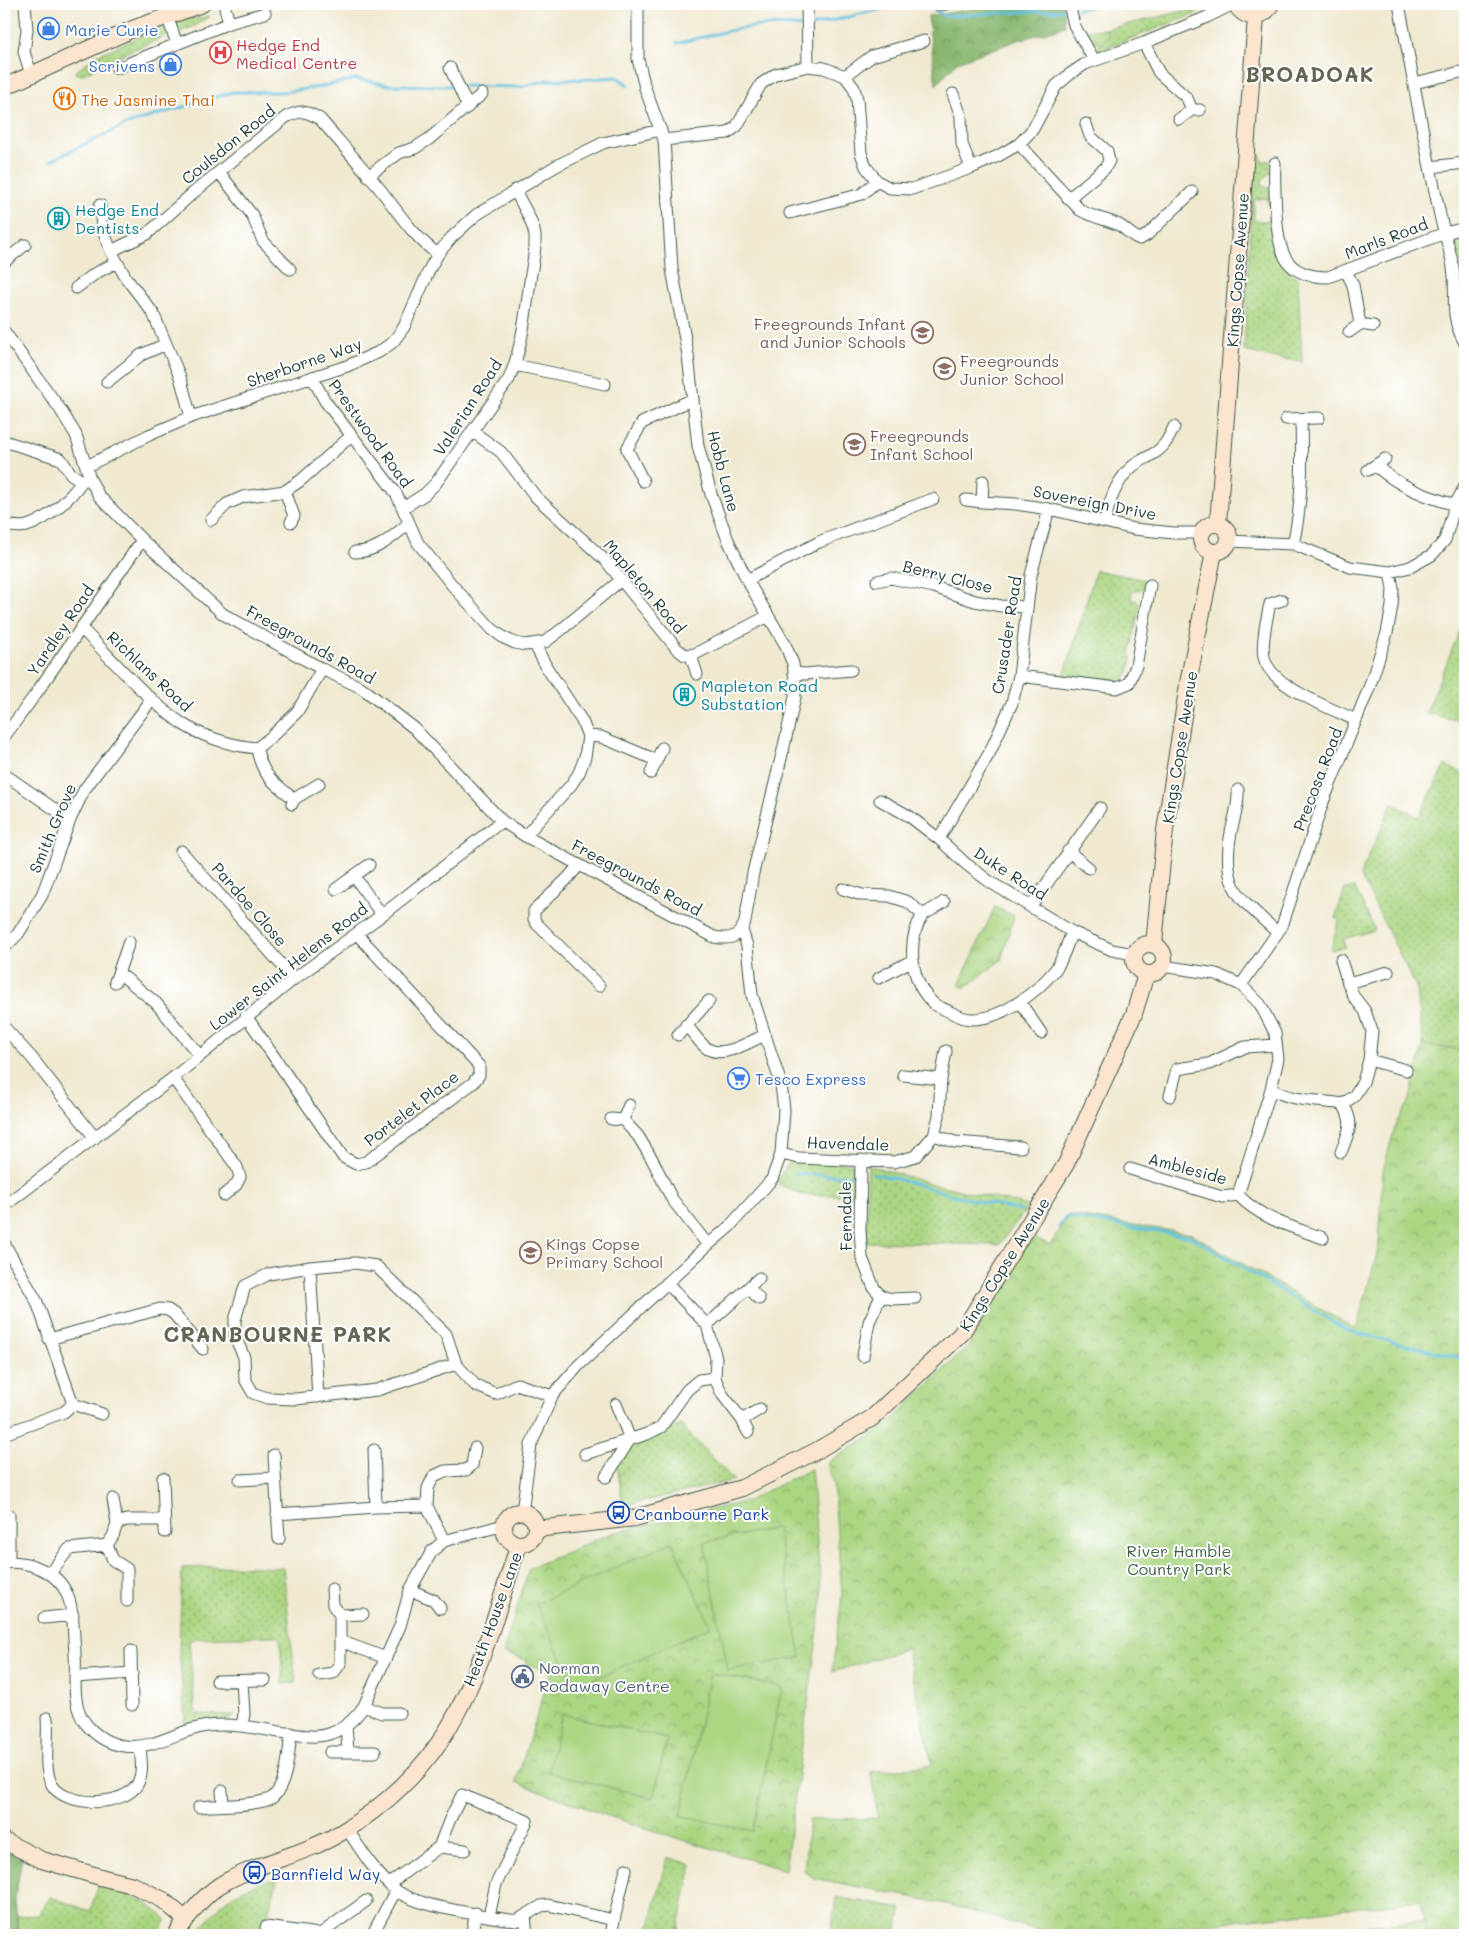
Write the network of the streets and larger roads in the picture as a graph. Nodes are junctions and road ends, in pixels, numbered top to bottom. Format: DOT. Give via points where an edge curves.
graph roads {
  1 [pos="25,4"];
  2 [pos="202,4"];
  3 [pos="224,4"];
  4 [pos="638,4"];
  5 [pos="807,4"];
  6 [pos="1069,4"];
  7 [pos="1234,4"];
  8 [pos="1271,4"];
  9 [pos="1399,4"];
  10 [pos="265,13"];
  11 [pos="167,16"];
  12 [pos="1256,17"];
  13 [pos="229,23"];
  14 [pos="1144,43"];
  15 [pos="177,44"];
  16 [pos="918,47"];
  17 [pos="1094,60"];
  18 [pos="808,66"];
  19 [pos="117,68"];
  20 [pos="454,70"];
  21 [pos="1465,71"];
  22 [pos="31,74"];
  23 [pos="845,76"];
  24 [pos="1414,83"];
  25 [pos="4,87"];
  26 [pos="482,94"];
  27 [pos="953,94"];
  28 [pos="468,106"];
  29 [pos="1179,119"];
  30 [pos="1086,124"];
  31 [pos="663,135"];
  32 [pos="1019,144"];
  33 [pos="1275,163"];
  34 [pos="1465,164"];
  35 [pos="1430,167"];
  36 [pos="971,168"];
  37 [pos="219,172"];
  38 [pos="368,176"];
  39 [pos="876,182"];
  40 [pos="515,190"];
  41 [pos="1184,194"];
  42 [pos="1068,199"];
  43 [pos="100,205"];
  44 [pos="791,213"];
  45 [pos="1465,228"];
  46 [pos="1445,233"];
  47 [pos="25,245"];
  48 [pos="111,251"];
  49 [pos="438,254"];
  50 [pos="4,262"];
  51 [pos="117,262"];
  52 [pos="290,269"];
  53 [pos="1346,271"];
  54 [pos="76,288"];
  55 [pos="1360,324"];
  56 [pos="1373,326"];
  57 [pos="4,331"];
  58 [pos="1349,332"];
  59 [pos="166,344"];
  60 [pos="1465,344"];
  61 [pos="515,365"];
  62 [pos="312,377"];
  63 [pos="107,382"];
  64 [pos="605,384"];
  65 [pos="693,399"];
  66 [pos="192,417"];
  67 [pos="1301,418"];
  68 [pos="1318,418"];
  69 [pos="1286,419"];
  70 [pos="1174,427"];
  71 [pos="472,431"];
  72 [pos="351,436"];
  73 [pos="4,441"];
  74 [pos="1376,465"];
  75 [pos="87,466"];
  76 [pos="86,480"];
  77 [pos="642,481"];
  78 [pos="983,481"];
  79 [pos="1465,486"];
  80 [pos="285,491"];
  81 [pos="933,499"];
  82 [pos="966,500"];
  83 [pos="982,502"];
  84 [pos="1455,505"];
  85 [pos="403,508"];
  86 [pos="1049,509"];
  87 [pos="211,520"];
  88 [pos="1105,521"];
  89 [pos="291,522"];
  90 [pos="408,524"];
  91 [pos="1218,524"];
  92 [pos="4,525"];
  93 [pos="1202,533"];
  94 [pos="142,540"];
  95 [pos="1229,541"];
  96 [pos="1293,544"];
  97 [pos="1214,552"];
  98 [pos="362,555"];
  99 [pos="1390,572"];
  100 [pos="621,580"];
  101 [pos="747,580"];
  102 [pos="877,581"];
  103 [pos="1150,585"];
  104 [pos="1282,600"];
  105 [pos="1027,607"];
  106 [pos="768,616"];
  107 [pos="81,628"];
  108 [pos="535,645"];
  109 [pos="690,656"];
  110 [pos="322,669"];
  111 [pos="851,670"];
  112 [pos="794,673"];
  113 [pos="697,674"];
  114 [pos="1019,676"];
  115 [pos="152,699"];
  116 [pos="1356,720"];
  117 [pos="588,736"];
  118 [pos="4,737"];
  119 [pos="257,748"];
  120 [pos="662,748"];
  121 [pos="656,760"];
  122 [pos="651,773"];
  123 [pos="4,774"];
  124 [pos="319,784"];
  125 [pos="1238,790"];
  126 [pos="880,800"];
  127 [pos="1100,808"];
  128 [pos="70,820"];
  129 [pos="502,821"];
  130 [pos="525,836"];
  131 [pos="939,839"];
  132 [pos="181,851"];
  133 [pos="1068,851"];
  134 [pos="579,864"];
  135 [pos="369,865"];
  136 [pos="1089,868"];
  137 [pos="354,876"];
  138 [pos="843,889"];
  139 [pos="336,890"];
  140 [pos="944,902"];
  141 [pos="1031,906"];
  142 [pos="382,915"];
  143 [pos="923,915"];
  144 [pos="742,930"];
  145 [pos="1072,932"];
  146 [pos="1277,932"];
  147 [pos="356,934"];
  148 [pos="128,942"];
  149 [pos="1154,944"];
  150 [pos="4,945"];
  151 [pos="1134,954"];
  152 [pos="1341,960"];
  153 [pos="912,961"];
  154 [pos="1163,966"];
  155 [pos="1388,972"];
  156 [pos="1146,974"];
  157 [pos="879,978"];
  158 [pos="294,979"];
  159 [pos="1348,983"];
  160 [pos="594,984"];
  161 [pos="1241,985"];
  162 [pos="709,1001"];
  163 [pos="1020,1002"];
  164 [pos="246,1016"];
  165 [pos="686,1025"];
  166 [pos="4,1027"];
  167 [pos="1041,1033"];
  168 [pos="678,1035"];
  169 [pos="765,1035"];
  170 [pos="1276,1045"];
  171 [pos="946,1051"];
  172 [pos="200,1056"];
  173 [pos="1369,1060"];
  174 [pos="1406,1070"];
  175 [pos="903,1074"];
  176 [pos="173,1078"];
  177 [pos="941,1079"];
  178 [pos="1271,1089"];
  179 [pos="1170,1096"];
  180 [pos="1343,1104"];
  181 [pos="629,1105"];
  182 [pos="934,1135"];
  183 [pos="94,1138"];
  184 [pos="1021,1147"];
  185 [pos="1341,1152"];
  186 [pos="781,1154"];
  187 [pos="861,1160"];
  188 [pos="1130,1169"];
  189 [pos="224,1195"];
  190 [pos="1238,1195"];
  191 [pos="4,1206"];
  192 [pos="1323,1238"];
  193 [pos="4,1243"];
  194 [pos="708,1245"];
  195 [pos="310,1267"];
  196 [pos="758,1278"];
  197 [pos="666,1283"];
  198 [pos="749,1288"];
  199 [pos="881,1296"];
  200 [pos="911,1296"];
  201 [pos="759,1299"];
  202 [pos="707,1325"];
  203 [pos="49,1339"];
  204 [pos="203,1349"];
  205 [pos="867,1349"];
  206 [pos="456,1364"];
  207 [pos="715,1378"];
  208 [pos="552,1396"];
  209 [pos="318,1397"];
  210 [pos="73,1404"];
  211 [pos="616,1404"];
  212 [pos="760,1409"];
  213 [pos="102,1414"];
  214 [pos="742,1420"];
  215 [pos="748,1432"];
  216 [pos="4,1434"];
  217 [pos="630,1439"];
  218 [pos="475,1448"];
  219 [pos="374,1450"];
  220 [pos="585,1454"];
  221 [pos="274,1456"];
  222 [pos="606,1476"];
  223 [pos="164,1478"];
  224 [pos="274,1478"];
  225 [pos="240,1480"];
  226 [pos="113,1498"];
  227 [pos="427,1506"];
  228 [pos="376,1508"];
  229 [pos="522,1512"];
  230 [pos="277,1514"];
  231 [pos="9,1515"];
  232 [pos="117,1524"];
  233 [pos="504,1525"];
  234 [pos="536,1530"];
  235 [pos="279,1539"];
  236 [pos="444,1541"];
  237 [pos="519,1544"];
  238 [pos="107,1546"];
  239 [pos="113,1560"];
  240 [pos="6,1563"];
  241 [pos="102,1564"];
  242 [pos="50,1573"];
  243 [pos="332,1589"];
  244 [pos="410,1590"];
  245 [pos="127,1601"];
  246 [pos="439,1602"];
  247 [pos="340,1614"];
  248 [pos="363,1614"];
  249 [pos="73,1615"];
  250 [pos="44,1618"];
  251 [pos="340,1641"];
  252 [pos="131,1651"];
  253 [pos="386,1658"];
  254 [pos="132,1673"];
  255 [pos="319,1675"];
  256 [pos="76,1677"];
  257 [pos="265,1680"];
  258 [pos="242,1681"];
  259 [pos="216,1682"];
  260 [pos="132,1705"];
  261 [pos="364,1706"];
  262 [pos="399,1713"];
  263 [pos="46,1718"];
  264 [pos="242,1726"];
  265 [pos="346,1726"];
  266 [pos="291,1733"];
  267 [pos="140,1747"];
  268 [pos="348,1751"];
  269 [pos="330,1752"];
  270 [pos="375,1752"];
  271 [pos="222,1792"];
  272 [pos="223,1804"];
  273 [pos="199,1807"];
  274 [pos="347,1829"];
  275 [pos="4,1841"];
  276 [pos="439,1846"];
  277 [pos="465,1850"];
  278 [pos="626,1869"];
  279 [pos="392,1887"];
  280 [pos="366,1901"];
  281 [pos="476,1913"];
  282 [pos="489,1916"];
  283 [pos="525,1916"];
  284 [pos="185,1919"];
  285 [pos="614,1920"];
  286 [pos="266,1927"];
  287 [pos="176,1935"];
  288 [pos="322,1935"];
  289 [pos="372,1935"];
  290 [pos="471,1935"];
  291 [pos="527,1935"];
  292 [pos="611,1935"];
  1 -- 22 [label="street" via="24,52"];
  2 -- 11 [label="street"];
  3 -- 13 [label="street"];
  4 -- 31 [label="street, Hobb Lane" via="638,59"];
  5 -- 18 [label="street"];
  6 -- 17 [label="street" via="1074,25"];
  7 -- 12 [label="street" via="1245,15"];
  7 -- 14 [label="street"];
  8 -- 12 [label="street" via="1267,12"];
  9 -- 24 [label="street, Marls Road"];
  10 -- 13 [label="street"];
  11 -- 15 [label="street"];
  11 -- 22 [label="street"];
  12 -- 91 [label="street, Kings Copse Avenue"];
  13 -- 15 [label="street"];
  14 -- 17 [label="street"];
  14 -- 29 [label="street" via="1160,73 1196,110"];
  15 -- 19 [label="street"];
  16 -- 23 [label="street" via="872,56"];
  17 -- 32 [label="street" via="1056,86 1033,129"];
  18 -- 23 [label="street"];
  18 -- 31 [label="street, Sherborne Way" via="776,74 761,84 738,126 728,133"];
  20 -- 28 [label="street"];
  21 -- 24 [label="street"];
  22 -- 25 [label="street"];
  23 -- 39 [label="street" via="857,98 861,154"];
  24 -- 35 [label="street, Marls Road"];
  26 -- 28 [label="street"];
  27 -- 36 [label="street" via="961,116 962,144"];
  28 -- 38 [label="street" via="429,140 399,153"];
  30 -- 42 [label="street" via="1085,139 1107,151 1109,161"];
  31 -- 40 [label="street, Sherborne Way" via="603,143"];
  31 -- 65 [label="street, Hobb Lane" via="672,269"];
  32 -- 36 [label="street"];
  32 -- 42 [label="street"];
  33 -- 53 [label="street, Marls Road" via="1271,177 1281,251 1300,272 1315,277"];
  34 -- 35 [label="street"];
  35 -- 46 [label="street, Marls Road"];
  36 -- 39 [label="street" via="912,189 890,188"];
  37 -- 38 [label="street, Coulsdon Road" via="286,117 298,111 320,119"];
  37 -- 48 [label="street, Coulsdon Road" via="147,234"];
  37 -- 52 [label="street" via="252,215 263,242"];
  38 -- 49 [label="street, Coulsdon Road" via="412,231"];
  39 -- 44 [label="street" via="862,194"];
  40 -- 49 [label="street, Sherborne Way" via="465,224"];
  40 -- 61 [label="street, Valerian Road" via="535,236"];
  41 -- 42 [label="street" via="1148,235 1140,238 1118,224 1090,216"];
  43 -- 48 [label="street" via="102,227"];
  45 -- 46 [label="street"];
  46 -- 53 [label="street, Marls Road"];
  46 -- 60 [label="street" via="1456,283 1454,310 1458,331"];
  47 -- 50 [label="street"];
  48 -- 51 [label="street"];
  49 -- 62 [label="street, Sherborne Way" via="404,327 393,342 357,362"];
  51 -- 54 [label="street"];
  51 -- 59 [label="street" via="153,313"];
  53 -- 55 [label="street" via="1353,285"];
  55 -- 56 [label="street"];
  55 -- 58 [label="street"];
  57 -- 75 [label="street" via="76,435"];
  59 -- 63 [label="street" via="141,356"];
  59 -- 66 [label="street"];
  61 -- 64 [label="street"];
  61 -- 71 [label="street, Valerian Road" via="509,379"];
  62 -- 66 [label="street, Sherborne Way"];
  62 -- 72 [label="street, Prestwood Road" via="325,402"];
  65 -- 77 [label="street" via="642,423 627,448"];
  65 -- 101 [label="street, Hobb Lane" via="698,446 711,494"];
  66 -- 75 [label="street, Sherborne Way"];
  67 -- 68 [label="street"];
  67 -- 69 [label="street"];
  67 -- 96 [label="street" via="1303,464"];
  70 -- 88 [label="street" via="1158,456 1132,466 1120,481 1109,502"];
  71 -- 85 [label="street, Valerian Road" via="436,483"];
  71 -- 100 [label="street, Mapleton Road" via="501,452 536,497 606,561"];
  72 -- 80 [label="street"];
  72 -- 85 [label="street, Prestwood Road" via="396,493"];
  73 -- 76 [label="street, Freegrounds Road" via="61,459 70,474"];
  74 -- 84 [label="street" via="1403,487"];
  75 -- 76 [label="street"];
  76 -- 92 [label="street" via="41,519 27,526"];
  76 -- 94 [label="street, Freegrounds Road"];
  78 -- 83 [label="street"];
  79 -- 84 [label="street"];
  80 -- 87 [label="street" via="243,497 227,504"];
  80 -- 89 [label="street" via="294,516"];
  81 -- 101 [label="street" via="819,542"];
  82 -- 83 [label="street, Sovereign Drive"];
  83 -- 86 [label="street, Sovereign Drive"];
  84 -- 99 [label="street" via="1444,540 1432,555 1410,568"];
  85 -- 90 [label="street, Prestwood Road"];
  86 -- 88 [label="street, Sovereign Drive"];
  86 -- 105 [label="street, Crusader Road" via="1031,575"];
  88 -- 93 [label="street, Sovereign Drive" via="1142,530"];
  90 -- 98 [label="street" via="383,544"];
  90 -- 108 [label="street, Prestwood Road" via="452,586 492,629 515,643"];
  91 -- 93 [label="street" via="1210,524"];
  91 -- 95 [label="street" via="1229,532"];
  93 -- 97 [label="street" via="1205,548"];
  94 -- 107 [label="street, Yardley Road"];
  94 -- 110 [label="street, Freegrounds Road" via="223,614"];
  95 -- 96 [label="street"];
  95 -- 97 [label="street" via="1224,549"];
  96 -- 99 [label="street" via="1350,567"];
  97 -- 149 [label="street, Kings Copse Avenue" via="1189,678 1167,821"];
  99 -- 116 [label="street, Precosa Road" via="1393,590 1387,634"];
  100 -- 108 [label="street" via="561,630"];
  100 -- 109 [label="street, Mapleton Road" via="677,649"];
  101 -- 106 [label="street, Hobb Lane"];
  102 -- 105 [label="street, Berry Close" via="891,573 975,601"];
  103 -- 114 [label="street" via="1142,597 1136,666 1129,682 1117,688"];
  104 -- 116 [label="street" via="1265,601 1264,657 1270,671 1308,697"];
  105 -- 114 [label="street, Crusader Road"];
  106 -- 109 [label="street, Mapleton Road"];
  106 -- 112 [label="street, Hobb Lane" via="785,644"];
  107 -- 115 [label="street, Richlans Road"];
  107 -- 118 [label="street, Yardley Road"];
  108 -- 117 [label="street"];
  109 -- 113 [label="street"];
  110 -- 119 [label="street" via="297,712"];
  110 -- 129 [label="street, Freegrounds Road" via="362,688 414,728"];
  111 -- 112 [label="street"];
  112 -- 144 [label="street, Hobb Lane" via="794,697 786,738"];
  114 -- 131 [label="street, Crusader Road" via="1012,703 990,752"];
  115 -- 119 [label="street, Richlans Road" via="182,724 236,746"];
  115 -- 128 [label="street, Smith Grove" via="84,790"];
  116 -- 146 [label="street, Precosa Road" via="1323,802 1282,926"];
  117 -- 121 [label="street" via="601,737"];
  117 -- 130 [label="street" via="579,773"];
  119 -- 124 [label="street" via="259,763 293,802"];
  120 -- 121 [label="street"];
  121 -- 122 [label="street"];
  123 -- 128 [label="street"];
  125 -- 146 [label="street" via="1231,832 1232,884 1239,897"];
  126 -- 131 [label="street, Duke Road" via="909,816"];
  127 -- 133 [label="street"];
  128 -- 150 [label="street, Smith Grove" via="42,895 18,934"];
  129 -- 130 [label="street, Freegrounds Road"];
  129 -- 142 [label="street, Lower Saint Helens Road"];
  130 -- 134 [label="street, Freegrounds Road"];
  131 -- 141 [label="street, Duke Road" via="990,882"];
  132 -- 158 [label="street, Pardoe Close"];
  133 -- 136 [label="street"];
  133 -- 141 [label="street"];
  134 -- 144 [label="street, Freegrounds Road" via="714,937 730,939"];
  134 -- 160 [label="street" via="534,911 534,919"];
  135 -- 137 [label="street"];
  137 -- 139 [label="street"];
  137 -- 142 [label="street"];
  138 -- 143 [label="street" via="908,902"];
  140 -- 143 [label="street"];
  141 -- 145 [label="street, Duke Road"];
  142 -- 147 [label="street, Lower Saint Helens Road"];
  143 -- 153 [label="street" via="914,939"];
  144 -- 169 [label="street" via="747,946 752,995"];
  145 -- 151 [label="street, Duke Road" via="1112,950"];
  145 -- 163 [label="street" via="1056,969"];
  146 -- 161 [label="street, Precosa Road"];
  147 -- 158 [label="street, Lower Saint Helens Road"];
  147 -- 164 [label="street, Portelet Place" via="479,1066 479,1075 473,1082 366,1162 356,1164 344,1157"];
  148 -- 172 [label="street" via="117,977 156,1003"];
  149 -- 151 [label="street" via="1141,946"];
  149 -- 154 [label="street" via="1162,951"];
  151 -- 156 [label="street" via="1137,969"];
  152 -- 159 [label="street"];
  153 -- 157 [label="street"];
  153 -- 163 [label="street" via="922,987 933,1003 956,1015 972,1019 988,1016"];
  154 -- 156 [label="street"];
  154 -- 161 [label="street" via="1216,974"];
  155 -- 159 [label="street"];
  156 -- 234 [label="street, Kings Copse Avenue" via="1134,1014 1066,1164 961,1334 872,1418 816,1451 742,1488 635,1518"];
  158 -- 164 [label="street, Lower Saint Helens Road"];
  159 -- 173 [label="street" via="1372,1031"];
  161 -- 170 [label="street, Ambleside" via="1260,1004 1274,1032"];
  162 -- 165 [label="street"];
  163 -- 167 [label="street" via="1038,1018"];
  164 -- 172 [label="street, Lower Saint Helens Road"];
  165 -- 168 [label="street"];
  165 -- 169 [label="street" via="708,1050 718,1052"];
  166 -- 183 [label="street"];
  169 -- 186 [label="street" via="781,1084 784,1110"];
  170 -- 178 [label="street, Ambleside" via="1278,1059"];
  170 -- 179 [label="street" via="1245,1047 1209,1064 1177,1070"];
  171 -- 177 [label="street, Havendale"];
  172 -- 176 [label="street, Lower Saint Helens Road"];
  173 -- 174 [label="street"];
  173 -- 180 [label="street" via="1359,1089"];
  175 -- 177 [label="street"];
  176 -- 183 [label="street, Lower Saint Helens Road"];
  176 -- 189 [label="street" via="237,1167 240,1177"];
  177 -- 182 [label="street, Havendale" via="939,1116"];
  178 -- 180 [label="street" via="1302,1100"];
  178 -- 190 [label="street, Ambleside"];
  180 -- 185 [label="street" via="1351,1126"];
  181 -- 194 [label="street" via="617,1119 638,1136 672,1199"];
  182 -- 184 [label="street" via="955,1142"];
  182 -- 187 [label="street, Havendale" via="916,1156 894,1162"];
  183 -- 191 [label="street, Lower Saint Helens Road"];
  186 -- 187 [label="street, Havendale" via="799,1158"];
  186 -- 194 [label="street" via="765,1187"];
  187 -- 199 [label="street, Ferndale" via="862,1258 874,1288"];
  188 -- 190 [label="street, Ambleside" via="1222,1197"];
  190 -- 192 [label="street, Ambleside" via="1250,1208 1270,1219"];
  193 -- 203 [label="street" via="37,1302"];
  194 -- 197 [label="street"];
  195 -- 206 [label="street" via="356,1263 376,1266 446,1334"];
  195 -- 209 [label="street"];
  195 -- 209 [label="street" via="269,1274 245,1286 235,1320 235,1337 253,1393 267,1398"];
  196 -- 198 [label="street"];
  197 -- 202 [label="street"];
  197 -- 208 [label="street" via="579,1365"];
  198 -- 201 [label="street"];
  198 -- 202 [label="street"];
  199 -- 200 [label="street" via="892,1299"];
  199 -- 205 [label="street" via="869,1322"];
  202 -- 207 [label="street" via="716,1358"];
  203 -- 204 [label="street" via="160,1308 174,1314"];
  203 -- 210 [label="street"];
  206 -- 208 [label="street" via="475,1385 496,1394 517,1384"];
  206 -- 209 [label="street" via="377,1390"];
  207 -- 214 [label="street" via="722,1394"];
  207 -- 217 [label="street" via="699,1380 687,1390 661,1428"];
  208 -- 229 [label="street" via="531,1445"];
  210 -- 213 [label="street"];
  210 -- 216 [label="street" via="64,1412"];
  211 -- 217 [label="street"];
  212 -- 214 [label="street"];
  214 -- 215 [label="street"];
  217 -- 220 [label="street"];
  217 -- 222 [label="street"];
  218 -- 227 [label="street" via="472,1465 466,1470 445,1471 434,1476 428,1488"];
  219 -- 228 [label="street"];
  221 -- 224 [label="street"];
  223 -- 232 [label="street" via="165,1526 126,1520"];
  224 -- 225 [label="street"];
  224 -- 230 [label="street"];
  226 -- 232 [label="street"];
  227 -- 228 [label="street"];
  227 -- 236 [label="street"];
  228 -- 230 [label="street"];
  229 -- 233 [label="street" via="514,1513"];
  229 -- 234 [label="street" via="532,1517"];
  230 -- 235 [label="street"];
  231 -- 240 [label="street"];
  232 -- 238 [label="street"];
  233 -- 236 [label="street"];
  233 -- 237 [label="street" via="509,1540"];
  234 -- 237 [label="street" via="532,1539"];
  236 -- 244 [label="street" via="432,1551"];
  237 -- 274 [label="street, Heath House Lane" via="479,1666 449,1728 420,1766 382,1805"];
  238 -- 239 [label="street"];
  238 -- 242 [label="street" via="69,1549"];
  239 -- 241 [label="street"];
  239 -- 245 [label="street" via="127,1569"];
  240 -- 242 [label="street" via="23,1563"];
  242 -- 249 [label="street" via="66,1589"];
  243 -- 247 [label="street" via="333,1605"];
  244 -- 246 [label="street"];
  244 -- 253 [label="street" via="400,1626"];
  247 -- 248 [label="street"];
  247 -- 251 [label="street"];
  249 -- 250 [label="street"];
  249 -- 256 [label="street"];
  251 -- 253 [label="street"];
  251 -- 255 [label="street" via="340,1664 333,1673"];
  252 -- 254 [label="street"];
  253 -- 261 [label="street"];
  254 -- 256 [label="street"];
  254 -- 260 [label="street"];
  256 -- 267 [label="street" via="76,1702 85,1723 113,1744"];
  257 -- 258 [label="street"];
  258 -- 259 [label="street"];
  258 -- 264 [label="street"];
  261 -- 262 [label="street" via="382,1713"];
  261 -- 265 [label="street"];
  263 -- 267 [label="street" via="53,1732 48,1768 51,1783 56,1791 78,1800 106,1801 133,1790 142,1773"];
  264 -- 266 [label="street"];
  264 -- 267 [label="street" via="206,1726"];
  265 -- 266 [label="street" via="329,1734"];
  265 -- 268 [label="street"];
  266 -- 272 [label="street" via="288,1761 280,1787 273,1797 258,1803"];
  268 -- 269 [label="street"];
  268 -- 270 [label="street"];
  271 -- 272 [label="street"];
  272 -- 273 [label="street"];
  274 -- 279 [label="street" via="371,1866"];
  274 -- 284 [label="street, Heath House Lane" via="309,1849 225,1882"];
  275 -- 284 [label="street" via="42,1860 133,1885 162,1900"];
  276 -- 277 [label="street"];
  276 -- 279 [label="street"];
  276 -- 282 [label="street" via="462,1795 527,1822 496,1884"];
  278 -- 285 [label="street"];
  279 -- 281 [label="street" via="426,1904"];
  279 -- 289 [label="street"];
  280 -- 288 [label="street"];
  281 -- 282 [label="street"];
  281 -- 290 [label="street"];
  282 -- 283 [label="street" via="516,1921"];
  283 -- 285 [label="street" via="548,1905"];
  283 -- 291 [label="street"];
  284 -- 287 [label="street"];
  285 -- 292 [label="street"];
  286 -- 288 [label="street"];
}
